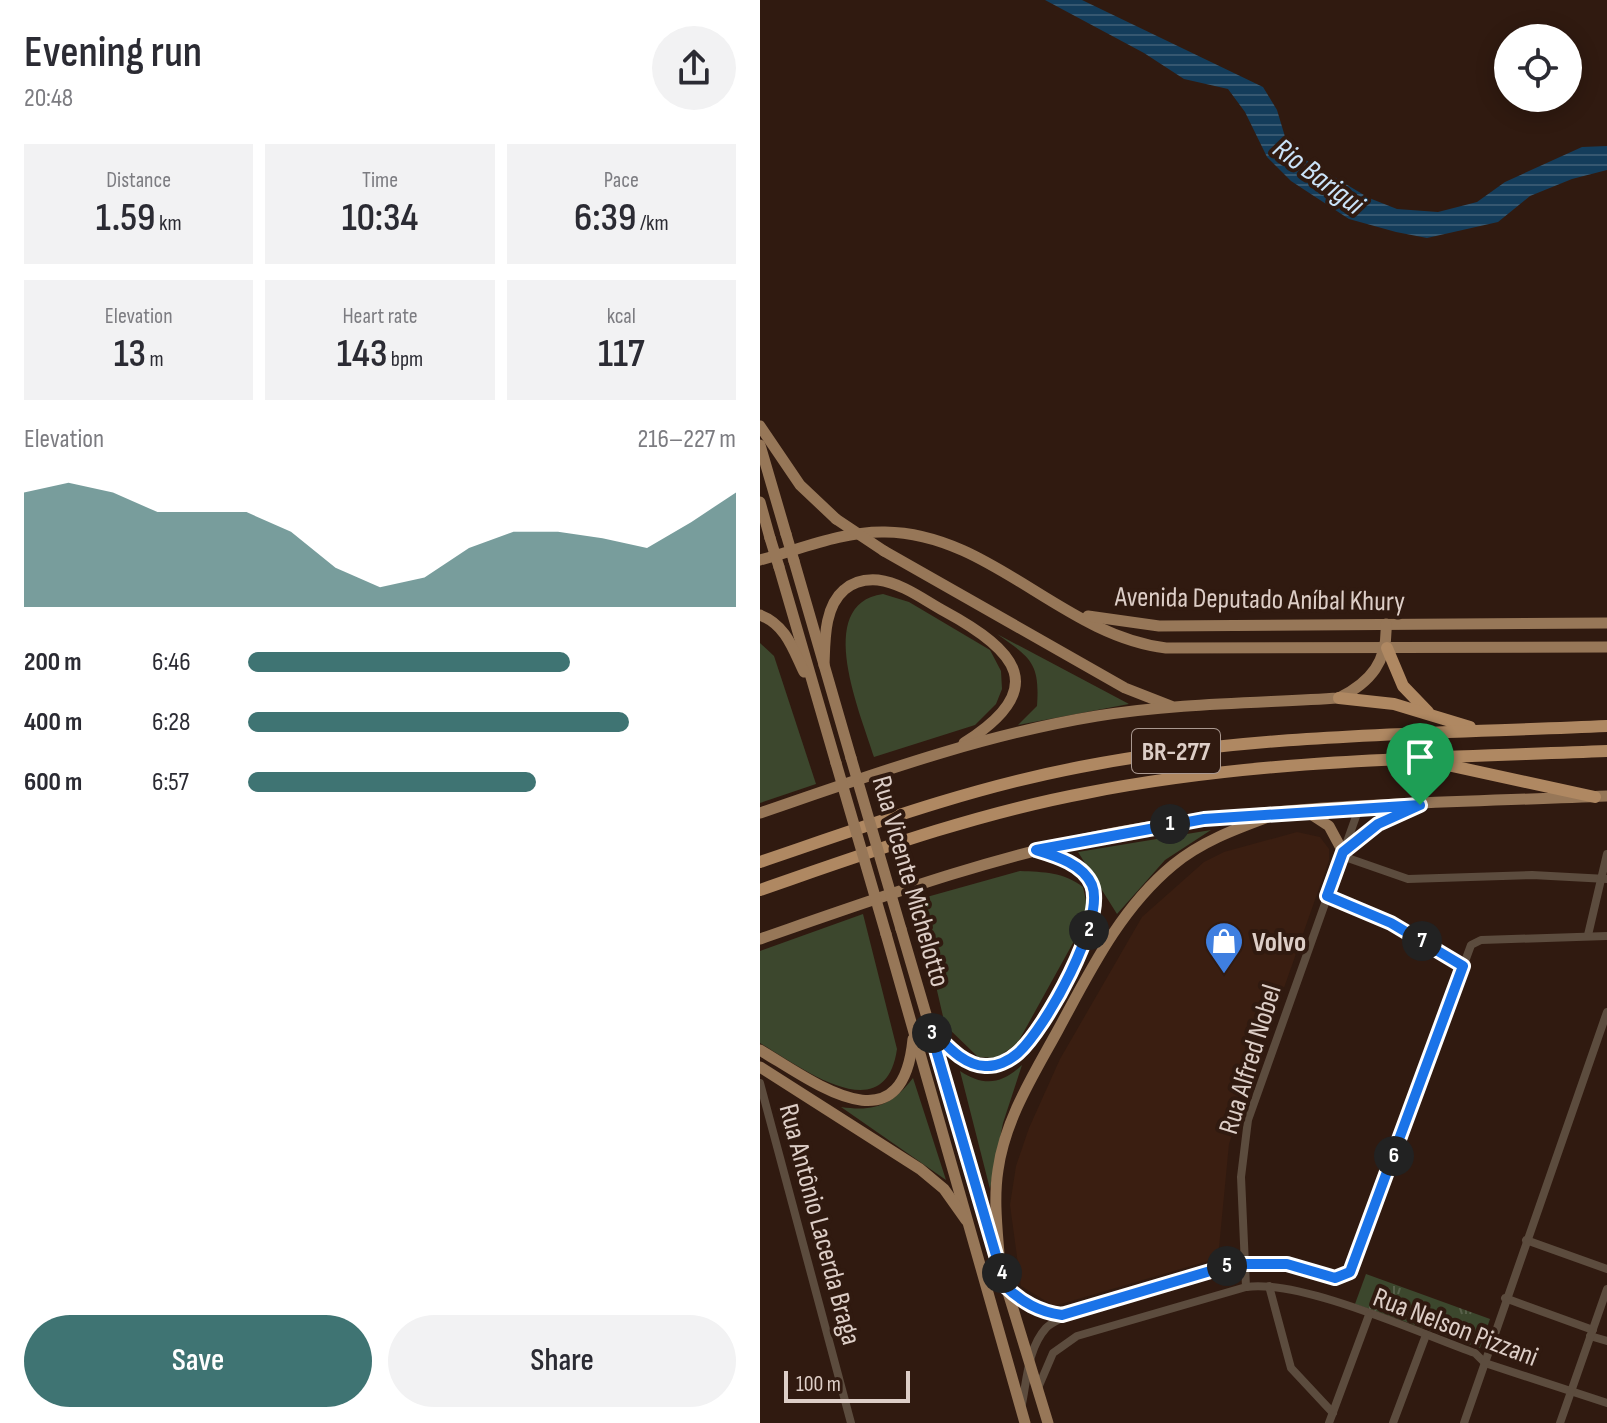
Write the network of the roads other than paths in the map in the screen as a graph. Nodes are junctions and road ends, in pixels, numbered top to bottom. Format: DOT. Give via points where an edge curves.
graph roads {
  1 [pos="760,426"];
  2 [pos="760,445"];
  3 [pos="760,502"];
  4 [pos="760,560"];
  5 [pos="1072,612"];
  6 [pos="760,615"];
  7 [pos="1607,623"];
  8 [pos="1386,624"];
  9 [pos="1607,647"];
  10 [pos="1387,648"];
  11 [pos="824,665"];
  12 [pos="1339,698"];
  13 [pos="819,704"];
  14 [pos="1179,708"];
  15 [pos="1448,723"];
  16 [pos="1607,726"];
  17 [pos="1488,731"];
  18 [pos="953,750"];
  19 [pos="1607,751"];
  20 [pos="1419,759"];
  21 [pos="1601,796"];
  22 [pos="1420,805"];
  23 [pos="1359,808"];
  24 [pos="1305,810"];
  25 [pos="1282,811"];
  26 [pos="760,813"];
  27 [pos="1036,850"];
  28 [pos="1342,854"];
  29 [pos="1607,854"];
  30 [pos="760,862"];
  31 [pos="1604,879"];
  32 [pos="760,890"];
  33 [pos="1327,896"];
  34 [pos="1588,935"];
  35 [pos="1607,936"];
  36 [pos="761,939"];
  37 [pos="1463,966"];
  38 [pos="1607,1012"];
  39 [pos="930,1029"];
  40 [pos="914,1031"];
  41 [pos="760,1050"];
  42 [pos="760,1067"];
  43 [pos="760,1083"];
  44 [pos="973,1230"];
  45 [pos="1526,1240"];
  46 [pos="1245,1262"];
  47 [pos="1000,1268"];
  48 [pos="1607,1269"];
  49 [pos="1005,1286"];
  50 [pos="1269,1286"];
  51 [pos="1246,1287"];
  52 [pos="1607,1289"];
  53 [pos="1505,1298"];
  54 [pos="1062,1315"];
  55 [pos="1369,1315"];
  56 [pos="1592,1333"];
  57 [pos="1426,1335"];
  58 [pos="1607,1341"];
  59 [pos="1485,1363"];
  60 [pos="1030,1366"];
  61 [pos="1037,1390"];
  62 [pos="1570,1394"];
  63 [pos="1607,1403"];
  64 [pos="1021,1406"];
  65 [pos="1333,1413"];
  66 [pos="1466,1422"];
  67 [pos="851,1423"];
  68 [pos="1025,1423"];
  69 [pos="1048,1423"];
  70 [pos="1329,1423"];
  71 [pos="1393,1423"];
  72 [pos="1560,1423"];
  1 -- 14 [label="main road, bridge" via="800,485 836,519 1125,688"];
  2 -- 11 [label="main road, Rua Vicente Michelotto, bridge"];
  3 -- 13 [label="main road, Rua Vicente Michelotto, bridge"];
  4 -- 5 [label="main road" via="848,535 913,534 960,550"];
  5 -- 8 [label="main road, Avenida Deputado Aníbal Khury" via="1142,626"];
  5 -- 10 [label="main road, Avenida Deputado Aníbal Khury" via="1116,637 1166,648"];
  6 -- 13 [label="main road" via="786,634"];
  7 -- 8 [label="main road, Avenida Deputado Aníbal Khury"];
  8 -- 10 [label="main road"];
  9 -- 10 [label="main road, Avenida Deputado Aníbal Khury"];
  10 -- 12 [label="main road" via="1373,674"];
  10 -- 15 [label="highway" via="1403,686 1423,708"];
  11 -- 18 [label="main road" via="833,605 844,590 863,581 897,586 984,633 1006,655 1014,672 1014,692 999,719"];
  11 -- 39 [label="main road, Rua Vicente Michelotto, bridge"];
  12 -- 14 [label="main road"];
  12 -- 15 [label="highway" via="1394,704"];
  13 -- 40 [label="main road, Rua Vicente Michelotto, bridge"];
  14 -- 18 [label="main road" via="1067,722"];
  15 -- 17 [label="highway"];
  16 -- 17 [label="highway, BR-277"];
  17 -- 30 [label="highway, BR-277" via="1238,744 1079,767 942,800"];
  18 -- 26 [label="main road"];
  19 -- 20 [label="highway, BR-277"];
  20 -- 21 [label="highway"];
  20 -- 32 [label="highway, BR-277" via="1250,769 1085,793 954,825"];
  21 -- 22 [label="main road"];
  22 -- 23 [label="main road"];
  22 -- 28 [label="main road" via="1378,824"];
  23 -- 24 [label="main road"];
  23 -- 28 [label="street, Rua Alfred Nobel"];
  24 -- 25 [label="main road"];
  24 -- 28 [label="main road" via="1329,826"];
  25 -- 27 [label="main road" via="1167,824"];
  25 -- 47 [label="main road" via="1190,852 1155,882 1108,941 1021,1098 1007,1134 997,1185"];
  27 -- 36 [label="main road"];
  27 -- 39 [label="main road" via="1083,872 1095,897 1090,927 1041,1024 1012,1058 983,1066 958,1055"];
  28 -- 31 [label="street" via="1408,879"];
  28 -- 33 [label="street, Rua Alfred Nobel"];
  29 -- 31 [label="street"];
  31 -- 34 [label="street"];
  33 -- 37 [label="street" via="1391,923"];
  33 -- 46 [label="street, Rua Alfred Nobel" via="1248,1120 1241,1177"];
  34 -- 35 [label="street"];
  34 -- 37 [label="street" via="1474,942"];
  37 -- 46 [label="street, Rua Nelson Pizzani" via="1346,1276"];
  38 -- 45 [label="street"];
  39 -- 47 [label="main road, Rua Vicente Michelotto"];
  40 -- 41 [label="main road" via="904,1078 890,1094 868,1102 828,1090"];
  40 -- 44 [label="main road, Rua Vicente Michelotto"];
  42 -- 44 [label="main road" via="920,1169 944,1189"];
  43 -- 67 [label="street, Rua Antônio Lacerda Braga"];
  44 -- 64 [label="main road, Rua Vicente Michelotto"];
  45 -- 48 [label="street"];
  45 -- 53 [label="street"];
  46 -- 51 [label="street, Rua Alfred Nobel"];
  46 -- 54 [label="street, Rua Nelson Pizzani"];
  47 -- 49 [label="main road, Rua Vicente Michelotto"];
  49 -- 54 [label="street" via="1034,1307"];
  49 -- 60 [label="main road, Rua Vicente Michelotto"];
  50 -- 51 [label="street, Rua Nelson Pizzani"];
  50 -- 55 [label="street, Rua Nelson Pizzani"];
  50 -- 65 [label="street" via="1291,1368"];
  51 -- 61 [label="street, Rua Nelson Pizzani" via="1069,1341 1047,1363"];
  52 -- 56 [label="street"];
  53 -- 56 [label="street"];
  53 -- 59 [label="street"];
  54 -- 60 [label="street" via="1042,1333"];
  55 -- 57 [label="street, Rua Nelson Pizzani"];
  55 -- 65 [label="street"];
  56 -- 58 [label="street"];
  56 -- 62 [label="street"];
  57 -- 59 [label="street, Rua Nelson Pizzani" via="1475,1353"];
  57 -- 71 [label="street"];
  59 -- 62 [label="street, Rua Nelson Pizzani"];
  59 -- 66 [label="street"];
  60 -- 61 [label="main road, Rua Vicente Michelotto"];
  60 -- 64 [label="street"];
  61 -- 69 [label="main road, Rua Vicente Michelotto"];
  62 -- 63 [label="street, Rua Nelson Pizzani"];
  62 -- 72 [label="street"];
  64 -- 68 [label="main road, Rua Vicente Michelotto"];
  65 -- 70 [label="street"];
}
